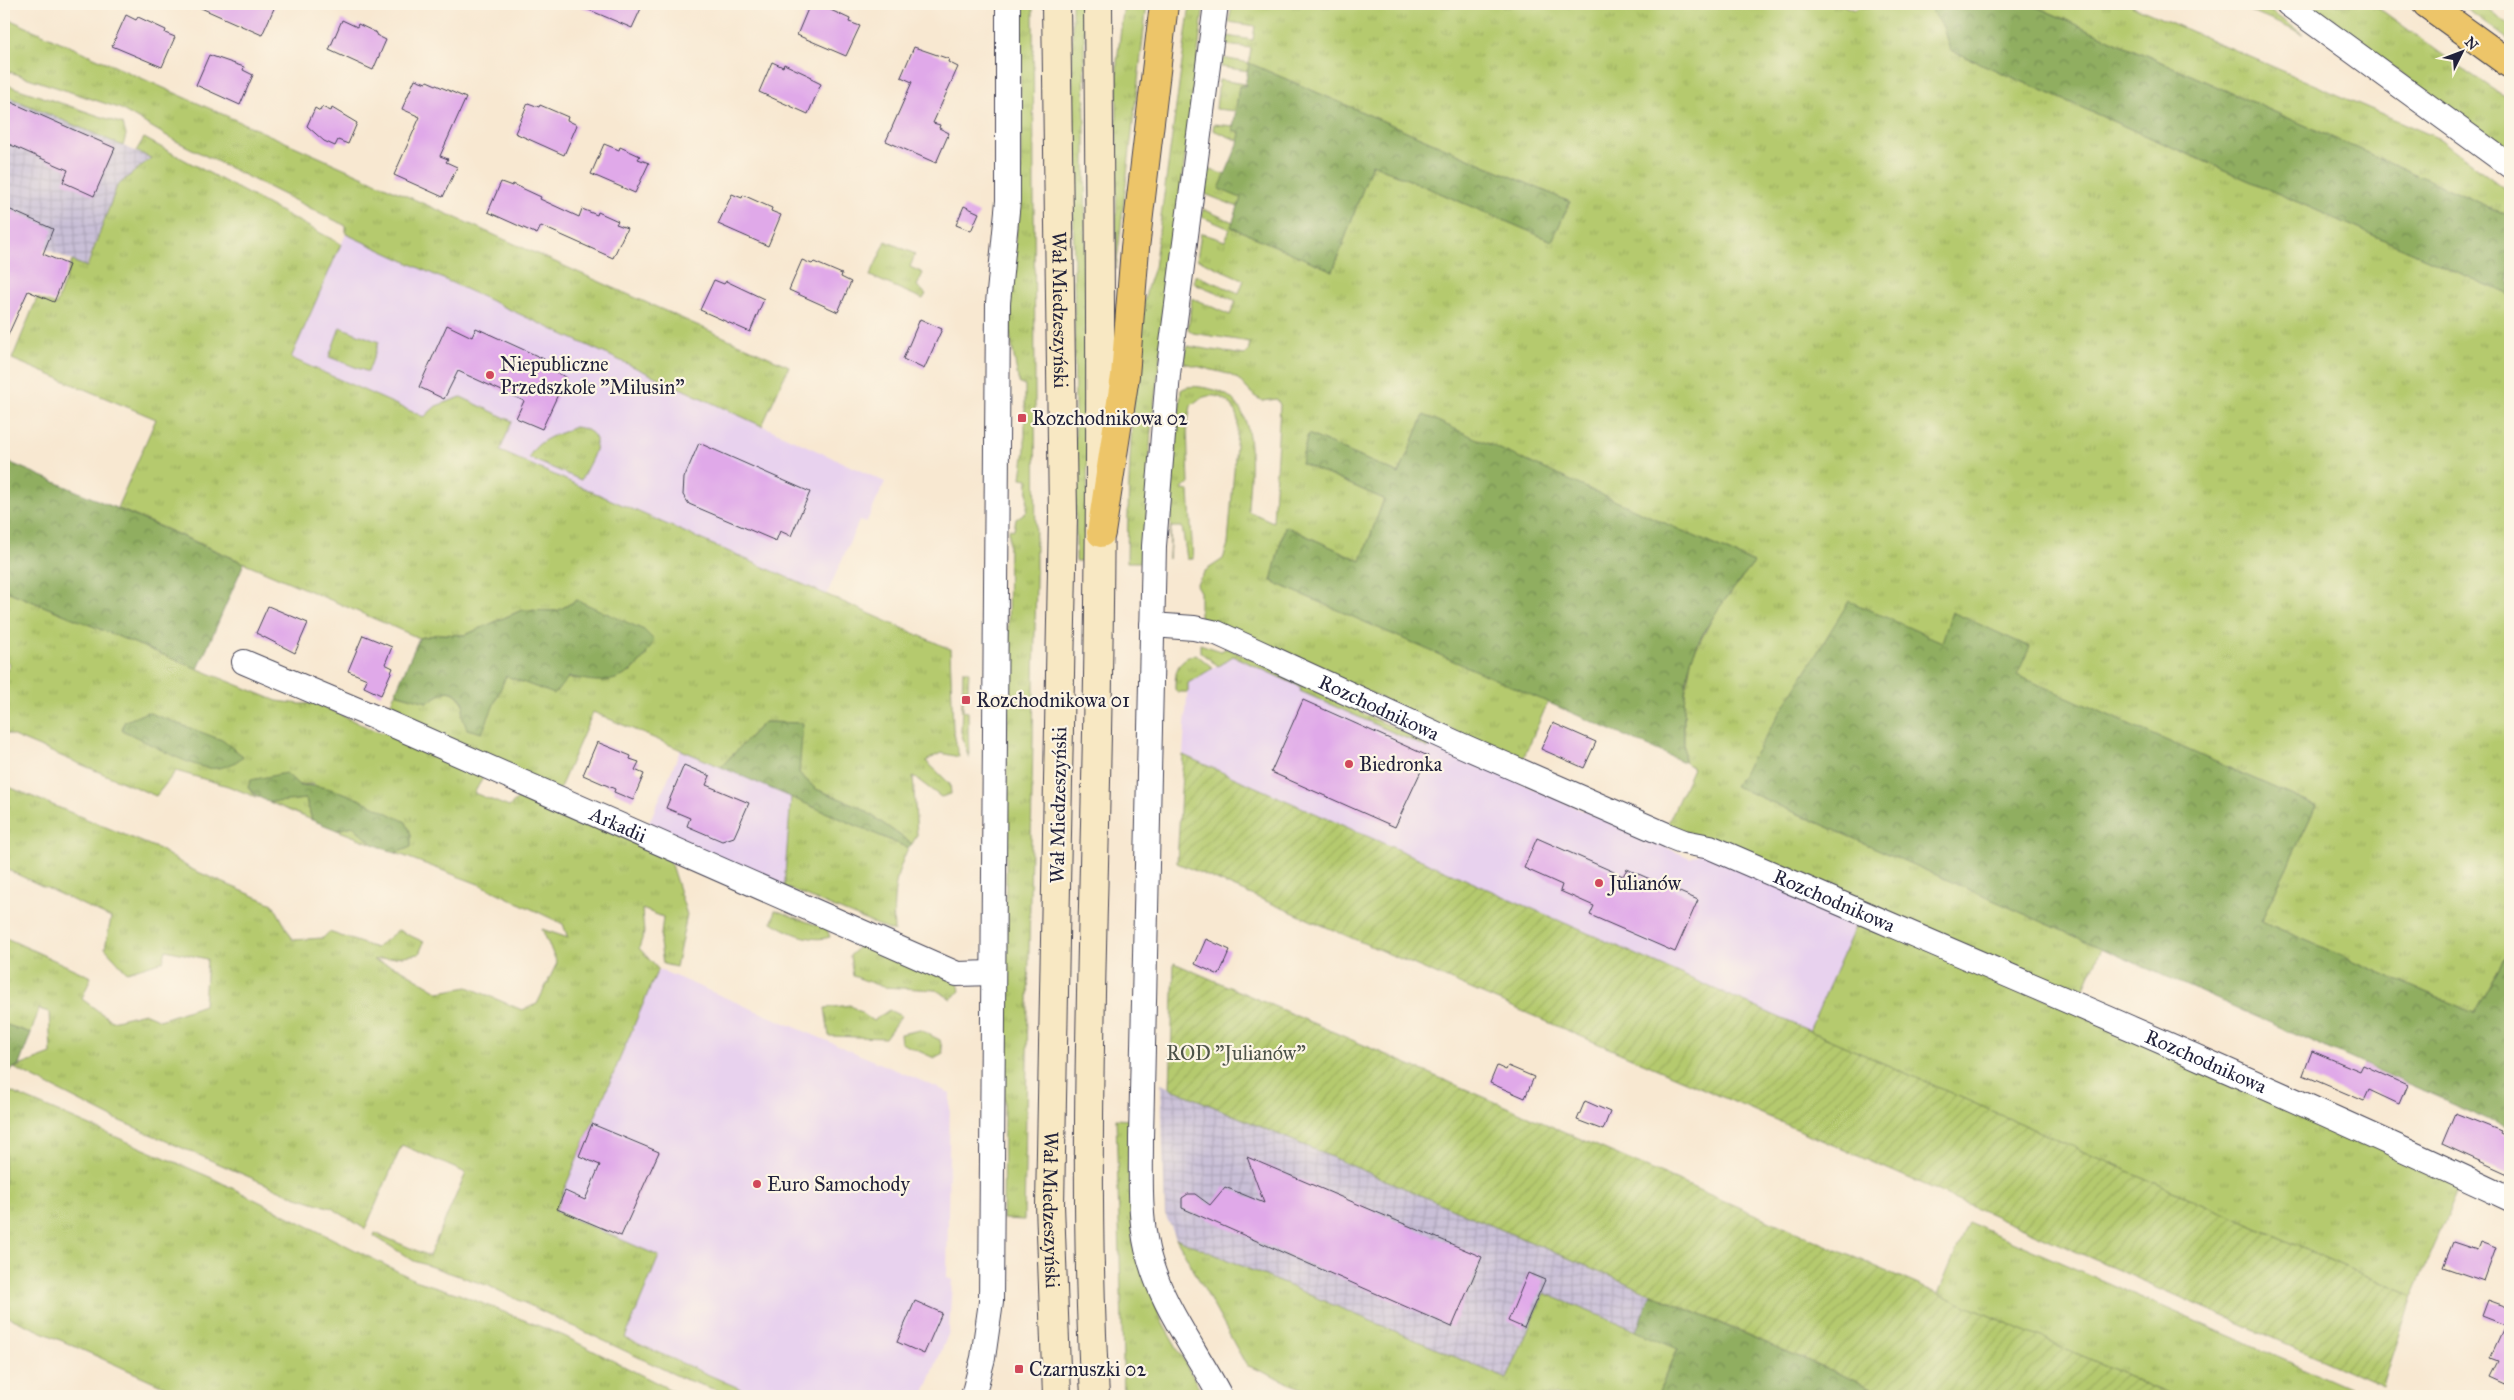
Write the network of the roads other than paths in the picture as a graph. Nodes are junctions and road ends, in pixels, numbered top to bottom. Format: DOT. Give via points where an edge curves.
graph roads {
  1 [pos="1008,4"];
  2 [pos="1056,4"];
  3 [pos="1098,4"];
  4 [pos="1164,4"];
  5 [pos="1216,4"];
  6 [pos="2288,4"];
  7 [pos="2427,4"];
  8 [pos="2510,64"];
  9 [pos="2510,166"];
  10 [pos="1100,533"];
  11 [pos="1152,625"];
  12 [pos="244,662"];
  13 [pos="992,973"];
  14 [pos="2510,1200"];
  15 [pos="974,1390"];
  16 [pos="1057,1396"];
  17 [pos="1095,1396"];
  18 [pos="1220,1396"];
  1 -- 13 [label="street" via="1008,201 998,303"];
  2 -- 16 [label="main road, Wał Miedzeszyński" via="1063,515 1050,1205"];
  3 -- 10 [label="main road, Wał Miedzeszyński"];
  4 -- 10 [label="highway" via="1135,248 1125,376"];
  5 -- 11 [label="street" via="1168,374 1154,546"];
  6 -- 9 [label="street"];
  7 -- 8 [label="highway"];
  10 -- 17 [label="main road, Wał Miedzeszyński" via="1088,1194"];
  11 -- 14 [label="street, Rozchodnikowa" via="1217,633 1669,836 1710,847 2369,1133"];
  11 -- 18 [label="street" via="1141,1212 1147,1250 1163,1295"];
  12 -- 13 [label="street, Arkadii" via="957,974"];
  13 -- 15 [label="street" via="991,1302 986,1344"];
}
